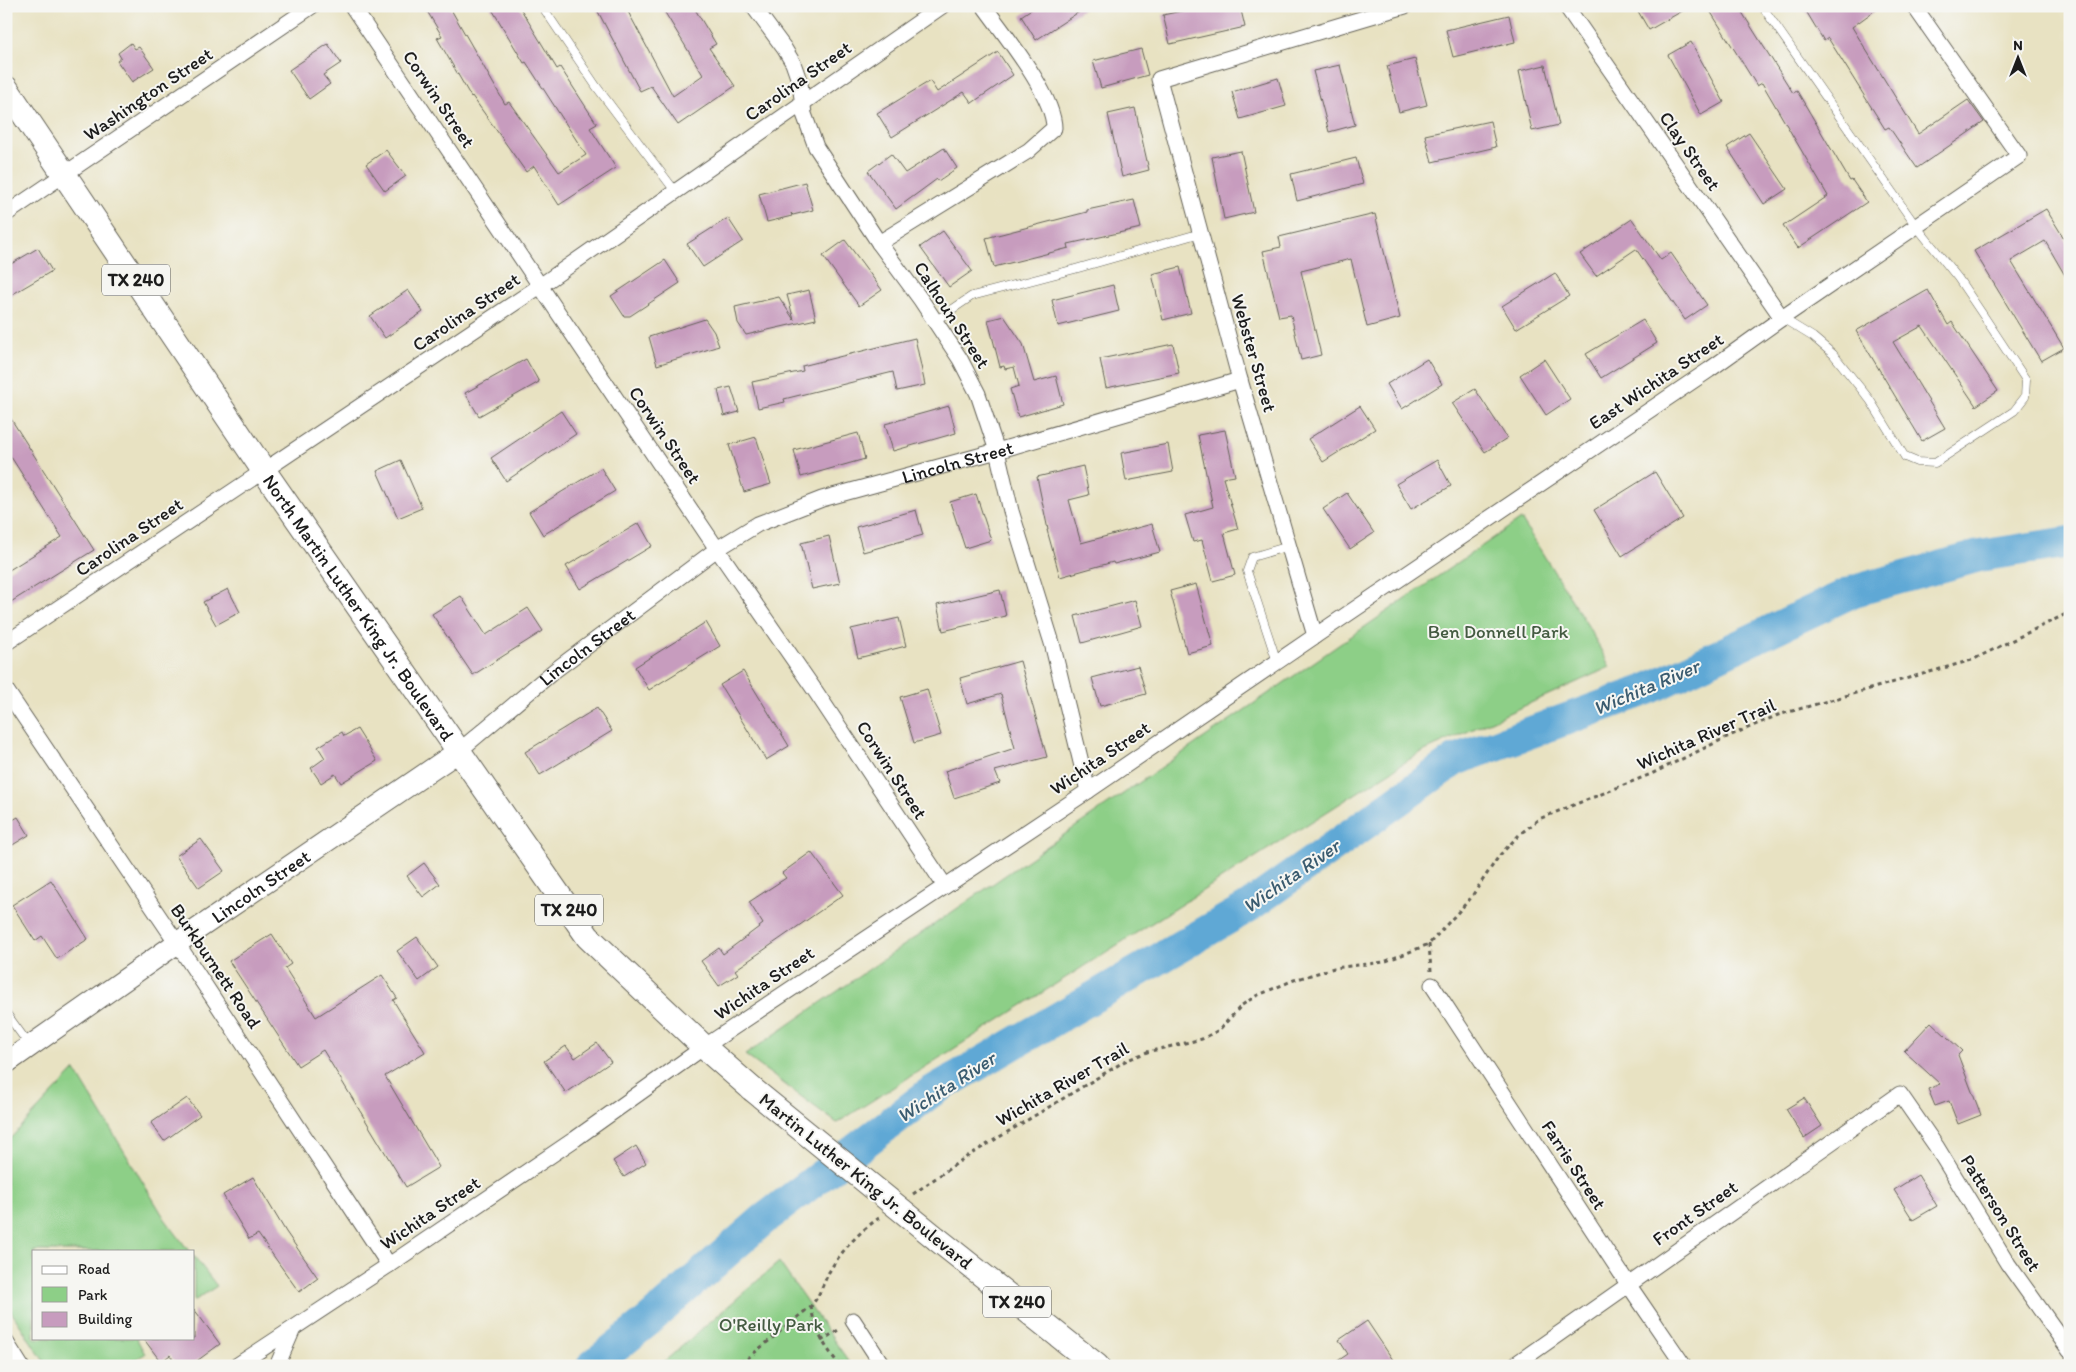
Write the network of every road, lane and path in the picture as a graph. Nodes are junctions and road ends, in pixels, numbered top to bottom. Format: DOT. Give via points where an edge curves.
graph roads {
  1 [pos="312,6"];
  2 [pos="352,6"];
  3 [pos="542,6"];
  4 [pos="753,6"];
  5 [pos="942,6"];
  6 [pos="984,6"];
  7 [pos="1405,6"];
  8 [pos="1566,6"];
  9 [pos="1762,6"];
  10 [pos="1914,6"];
  11 [pos="6,88"];
  12 [pos="804,102"];
  13 [pos="66,175"];
  14 [pos="675,191"];
  15 [pos="6,214"];
  16 [pos="1916,226"];
  17 [pos="1201,233"];
  18 [pos="878,243"];
  19 [pos="540,286"];
  20 [pos="1782,318"];
  21 [pos="935,321"];
  22 [pos="1240,380"];
  23 [pos="997,451"];
  24 [pos="264,472"];
  25 [pos="1288,546"];
  26 [pos="717,549"];
  27 [pos="2070,612"];
  28 [pos="1315,636"];
  29 [pos="6,643"];
  30 [pos="1277,662"];
  31 [pos="6,690"];
  32 [pos="458,751"];
  33 [pos="1088,791"];
  34 [pos="945,886"];
  35 [pos="177,943"];
  36 [pos="1429,944"];
  37 [pos="1432,985"];
  38 [pos="6,1013"];
  39 [pos="30,1046"];
  40 [pos="704,1047"];
  41 [pos="6,1063"];
  42 [pos="752,1090"];
  43 [pos="1900,1094"];
  44 [pos="909,1197"];
  45 [pos="886,1213"];
  46 [pos="390,1265"];
  47 [pos="1628,1284"];
  48 [pos="810,1306"];
  49 [pos="853,1320"];
  50 [pos="293,1329"];
  51 [pos="821,1341"];
  52 [pos="6,1342"];
  53 [pos="2070,1351"];
  54 [pos="21,1366"];
  55 [pos="236,1366"];
  56 [pos="277,1366"];
  57 [pos="733,1366"];
  58 [pos="812,1366"];
  59 [pos="822,1366"];
  60 [pos="840,1366"];
  61 [pos="883,1366"];
  62 [pos="1097,1366"];
  63 [pos="1513,1366"];
  64 [pos="1684,1366"];
  1 -- 13 [label="street, Washington Street"];
  2 -- 19 [label="street, Corwin Street"];
  3 -- 14 [label="lane" via="596,86"];
  4 -- 12 [label="street, Calhoun Street" via="793,63"];
  5 -- 12 [label="street, Carolina Street"];
  6 -- 18 [label="street" via="1043,92 1054,117 1054,128 1028,151"];
  7 -- 17 [label="street, Webster Street" via="1159,79"];
  8 -- 20 [label="street, Clay Street"];
  9 -- 16 [label="lane"];
  10 -- 16 [label="street, East Wichita Street" via="2019,156"];
  11 -- 13 [label="main road, North Martin Luther King Jr. Boulevard / TX 240"];
  12 -- 14 [label="street, Carolina Street"];
  12 -- 18 [label="street, Calhoun Street" via="804,114 816,147"];
  13 -- 15 [label="street, Washington Street"];
  13 -- 24 [label="main road, North Martin Luther King Jr. Boulevard / TX 240"];
  14 -- 19 [label="street, Carolina Street"];
  16 -- 20 [label="street, East Wichita Street"];
  16 -- 20 [label="lane" via="1958,278 2026,380 2025,397 2014,411 1935,463 1917,462 1905,457 1870,400 1833,354"];
  17 -- 21 [label="lane" via="972,296"];
  17 -- 22 [label="street, Webster Street"];
  18 -- 21 [label="street, Calhoun Street"];
  19 -- 24 [label="street, Carolina Street"];
  19 -- 26 [label="street, Corwin Street"];
  20 -- 28 [label="street, East Wichita Street"];
  21 -- 23 [label="street, Calhoun Street" via="978,394"];
  22 -- 23 [label="street, Lincoln Street"];
  22 -- 25 [label="street, Webster Street"];
  23 -- 26 [label="street, Lincoln Street" via="806,503 758,524"];
  23 -- 33 [label="street, Calhoun Street" via="1011,511 1052,643"];
  24 -- 29 [label="street, Carolina Street"];
  24 -- 32 [label="main road, North Martin Luther King Jr. Boulevard / TX 240"];
  25 -- 28 [label="street, Webster Street"];
  25 -- 30 [label="lane" via="1252,557 1247,572"];
  26 -- 32 [label="street, Lincoln Street" via="554,671"];
  26 -- 34 [label="street, Corwin Street"];
  27 -- 36 [label="path, Wichita River Trail" via="1972,660 1778,715 1651,774 1539,819 1499,856 1470,899"];
  28 -- 30 [label="street, Wichita Street"];
  30 -- 33 [label="street, Wichita Street"];
  31 -- 35 [label="street, Burkburnett Road"];
  32 -- 35 [label="main road, Lincoln Street"];
  32 -- 40 [label="main road, North Martin Luther King Jr. Boulevard / TX 240" via="588,937"];
  33 -- 34 [label="street, Wichita Street"];
  34 -- 40 [label="street, Wichita Street"];
  35 -- 39 [label="main road, Lincoln Street"];
  35 -- 46 [label="street, Burkburnett Road"];
  36 -- 37 [label="path"];
  36 -- 44 [label="path, Wichita River Trail" via="1384,962 1334,968 1294,980 1256,996 1220,1030 1202,1039 1147,1052 1125,1062 963,1159"];
  37 -- 47 [label="street, Farris Street"];
  38 -- 39 [label="lane"];
  39 -- 41 [label="main road, Lincoln Street"];
  40 -- 42 [label="main road, North Martin Luther King Jr. Boulevard / TX 240"];
  40 -- 46 [label="street, Wichita Street"];
  42 -- 62 [label="main road, Martin Luther King Jr. Boulevard / TX 240, bridge"];
  43 -- 47 [label="street, Front Street"];
  43 -- 53 [label="street, Patterson Street" via="1936,1146 2008,1264"];
  45 -- 48 [label="path" via="870,1224 842,1253 819,1296"];
  46 -- 50 [label="street, Wichita Street"];
  47 -- 63 [label="street, Front Street"];
  47 -- 64 [label="street, Farris Street"];
  48 -- 51 [label="path"];
  48 -- 57 [label="path" via="748,1358"];
  49 -- 51 [label="path"];
  49 -- 61 [label="street"];
  50 -- 55 [label="street, Wichita Street"];
  50 -- 56 [label="street"];
  51 -- 60 [label="path"];
  52 -- 54 [label="street"];
  58 -- 59 [label="path"];
}
